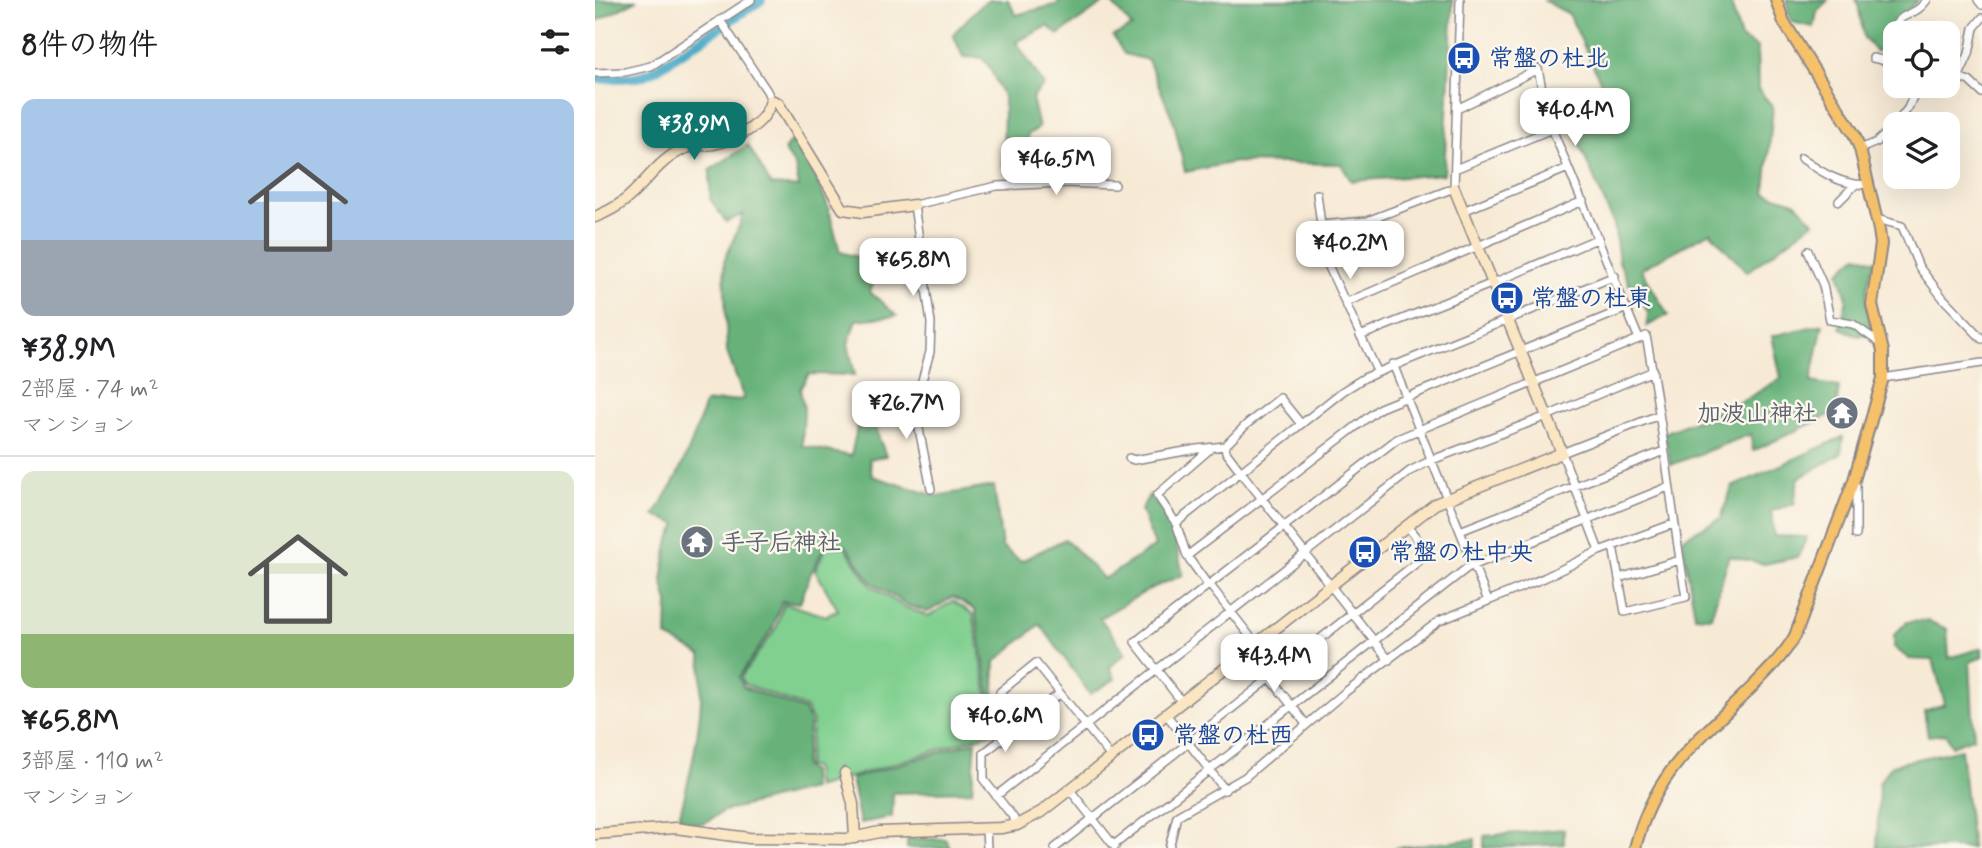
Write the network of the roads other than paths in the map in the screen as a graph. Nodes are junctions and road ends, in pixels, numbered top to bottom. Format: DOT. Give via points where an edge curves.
graph roads {
  1 [pos="751,0"];
  2 [pos="1460,0"];
  3 [pos="1776,0"];
  4 [pos="1927,0"];
  5 [pos="1978,0"];
  6 [pos="1982,5"];
  7 [pos="1982,18"];
  8 [pos="1899,21"];
  9 [pos="722,23"];
  10 [pos="1873,58"];
  11 [pos="1883,60"];
  12 [pos="595,73"];
  13 [pos="1960,74"];
  14 [pos="1960,77"];
  15 [pos="1982,93"];
  16 [pos="771,100"];
  17 [pos="1457,109"];
  18 [pos="1552,129"];
  19 [pos="1883,137"];
  20 [pos="1860,149"];
  21 [pos="1801,158"];
  22 [pos="1568,168"];
  23 [pos="1455,169"];
  24 [pos="1868,184"];
  25 [pos="1115,185"];
  26 [pos="1854,186"];
  27 [pos="1454,188"];
  28 [pos="1317,194"];
  29 [pos="1583,201"];
  30 [pos="1839,201"];
  31 [pos="913,205"];
  32 [pos="1464,211"];
  33 [pos="595,217"];
  34 [pos="1877,219"];
  35 [pos="1321,225"];
  36 [pos="1599,238"];
  37 [pos="1478,244"];
  38 [pos="1808,251"];
  39 [pos="1615,276"];
  40 [pos="1493,284"];
  41 [pos="1345,303"];
  42 [pos="1627,308"];
  43 [pos="1507,318"];
  44 [pos="1360,336"];
  45 [pos="1639,339"];
  46 [pos="1982,339"];
  47 [pos="1881,344"];
  48 [pos="1521,351"];
  49 [pos="1982,363"];
  50 [pos="1393,364"];
  51 [pos="1377,371"];
  52 [pos="1653,371"];
  53 [pos="1883,378"];
  54 [pos="1533,382"];
  55 [pos="1406,396"];
  56 [pos="1659,415"];
  57 [pos="1547,416"];
  58 [pos="1301,424"];
  59 [pos="1419,428"];
  60 [pos="1226,446"];
  61 [pos="1210,449"];
  62 [pos="1664,451"];
  63 [pos="1562,453"];
  64 [pos="1129,458"];
  65 [pos="1431,460"];
  66 [pos="1241,471"];
  67 [pos="1854,480"];
  68 [pos="1668,486"];
  69 [pos="1575,487"];
  70 [pos="931,489"];
  71 [pos="1447,498"];
  72 [pos="1262,499"];
  73 [pos="1587,518"];
  74 [pos="1176,523"];
  75 [pos="1673,524"];
  76 [pos="1406,525"];
  77 [pos="1283,526"];
  78 [pos="1460,531"];
  79 [pos="1856,535"];
  80 [pos="1613,546"];
  81 [pos="1599,551"];
  82 [pos="1305,553"];
  83 [pos="1187,556"];
  84 [pos="1680,561"];
  85 [pos="1474,565"];
  86 [pos="1619,579"];
  87 [pos="1208,584"];
  88 [pos="1330,585"];
  89 [pos="1488,601"];
  90 [pos="1230,612"];
  91 [pos="1353,614"];
  92 [pos="1374,641"];
  93 [pos="1252,647"];
  94 [pos="1389,660"];
  95 [pos="1157,670"];
  96 [pos="1271,679"];
  97 [pos="1059,694"];
  98 [pos="1182,702"];
  99 [pos="1292,706"];
  100 [pos="1166,714"];
  101 [pos="1024,721"];
  102 [pos="1306,724"];
  103 [pos="1086,726"];
  104 [pos="1189,743"];
  105 [pos="1111,757"];
  106 [pos="1209,770"];
  107 [pos="845,773"];
  108 [pos="1070,790"];
  109 [pos="1225,790"];
  110 [pos="996,796"];
  111 [pos="1093,819"];
  112 [pos="1017,825"];
  113 [pos="986,829"];
  114 [pos="595,834"];
  115 [pos="855,838"];
  116 [pos="1114,847"];
  117 [pos="987,848"];
  118 [pos="1055,848"];
  119 [pos="1170,848"];
  120 [pos="1635,848"];
  1 -- 9 [label="street"];
  2 -- 17 [label="street"];
  3 -- 20 [label="main road" via="1784,22"];
  4 -- 8 [label="street"];
  5 -- 6 [label="street"];
  7 -- 13 [label="street"];
  9 -- 12 [label="street" via="651,66"];
  9 -- 16 [label="street"];
  10 -- 11 [label="street"];
  14 -- 15 [label="street"];
  16 -- 31 [label="street" via="778,103 843,209 863,212"];
  16 -- 33 [label="street" via="749,130 669,157 625,200"];
  17 -- 18 [label="street" via="1538,69"];
  17 -- 23 [label="street"];
  18 -- 22 [label="street"];
  18 -- 23 [label="street"];
  19 -- 20 [label="street"];
  20 -- 24 [label="main road"];
  21 -- 26 [label="street"];
  22 -- 29 [label="street"];
  22 -- 32 [label="street"];
  23 -- 27 [label="street"];
  24 -- 26 [label="street"];
  24 -- 34 [label="main road"];
  25 -- 31 [label="street" via="997,186"];
  26 -- 30 [label="street"];
  27 -- 32 [label="street"];
  27 -- 35 [label="street" via="1367,221"];
  28 -- 35 [label="street"];
  29 -- 36 [label="street"];
  29 -- 37 [label="street"];
  31 -- 70 [label="street" via="931,323 930,352 916,414"];
  32 -- 37 [label="street"];
  34 -- 46 [label="street" via="1902,226 1919,267"];
  34 -- 47 [label="main road" via="1881,244 1872,305"];
  35 -- 41 [label="street" via="1321,250"];
  36 -- 39 [label="street"];
  36 -- 40 [label="street"];
  37 -- 40 [label="street"];
  37 -- 41 [label="street"];
  38 -- 47 [label="street" via="1818,268 1830,320 1853,324"];
  39 -- 42 [label="street"];
  39 -- 43 [label="street"];
  40 -- 43 [label="street"];
  40 -- 44 [label="street"];
  41 -- 44 [label="street"];
  42 -- 45 [label="street"];
  42 -- 48 [label="street"];
  43 -- 48 [label="street"];
  43 -- 50 [label="street"];
  44 -- 51 [label="street"];
  45 -- 52 [label="street" via="1646,336"];
  45 -- 54 [label="street"];
  47 -- 53 [label="main road"];
  48 -- 54 [label="street"];
  48 -- 55 [label="street"];
  49 -- 53 [label="street"];
  50 -- 51 [label="street"];
  50 -- 55 [label="street"];
  51 -- 58 [label="street"];
  52 -- 56 [label="street"];
  52 -- 57 [label="street"];
  53 -- 67 [label="main road"];
  54 -- 57 [label="street"];
  54 -- 59 [label="street"];
  55 -- 59 [label="street"];
  55 -- 72 [label="street" via="1358,423"];
  56 -- 62 [label="street"];
  56 -- 63 [label="street"];
  57 -- 63 [label="street"];
  57 -- 65 [label="street"];
  58 -- 60 [label="street" via="1280,398"];
  58 -- 66 [label="street"];
  59 -- 65 [label="street"];
  59 -- 77 [label="street" via="1379,451"];
  60 -- 61 [label="street"];
  60 -- 66 [label="street"];
  61 -- 64 [label="street"];
  61 -- 74 [label="street" via="1157,495"];
  62 -- 68 [label="street"];
  62 -- 69 [label="street"];
  63 -- 69 [label="street"];
  63 -- 71 [label="street"];
  65 -- 71 [label="street"];
  65 -- 82 [label="street" via="1402,477"];
  66 -- 72 [label="street"];
  66 -- 74 [label="street"];
  67 -- 79 [label="street"];
  67 -- 120 [label="main road" via="1801,625 1788,648 1672,768 1654,796"];
  68 -- 73 [label="street"];
  68 -- 75 [label="street"];
  69 -- 73 [label="street"];
  69 -- 78 [label="street"];
  71 -- 76 [label="street"];
  71 -- 78 [label="street"];
  72 -- 77 [label="street"];
  72 -- 83 [label="street"];
  73 -- 81 [label="street"];
  73 -- 85 [label="street"];
  74 -- 83 [label="street"];
  75 -- 80 [label="street"];
  75 -- 84 [label="street"];
  76 -- 88 [label="street"];
  76 -- 91 [label="street" via="1429,553"];
  77 -- 82 [label="street"];
  77 -- 87 [label="street"];
  78 -- 85 [label="street"];
  80 -- 81 [label="street"];
  80 -- 86 [label="street"];
  81 -- 89 [label="street"];
  82 -- 88 [label="street"];
  82 -- 90 [label="street"];
  83 -- 87 [label="street"];
  84 -- 86 [label="street"];
  84 -- 86 [label="street" via="1686,597 1625,611"];
  85 -- 89 [label="street"];
  85 -- 92 [label="street"];
  87 -- 90 [label="street"];
  87 -- 95 [label="street" via="1135,642"];
  88 -- 91 [label="street"];
  88 -- 93 [label="street"];
  89 -- 94 [label="street" via="1439,621"];
  90 -- 93 [label="street"];
  90 -- 95 [label="street"];
  91 -- 92 [label="street"];
  91 -- 96 [label="street"];
  92 -- 94 [label="street"];
  92 -- 99 [label="street"];
  93 -- 96 [label="street"];
  93 -- 98 [label="street"];
  94 -- 102 [label="street"];
  95 -- 98 [label="street"];
  95 -- 103 [label="street"];
  96 -- 99 [label="street"];
  96 -- 104 [label="street"];
  97 -- 101 [label="street"];
  97 -- 101 [label="street" via="1036,663 1000,692"];
  97 -- 103 [label="street"];
  98 -- 100 [label="street"];
  99 -- 102 [label="street"];
  99 -- 106 [label="street"];
  100 -- 104 [label="street"];
  100 -- 105 [label="street"];
  101 -- 110 [label="street" via="984,753 984,780"];
  102 -- 109 [label="street"];
  103 -- 105 [label="street"];
  103 -- 110 [label="street"];
  104 -- 106 [label="street"];
  104 -- 111 [label="street"];
  105 -- 108 [label="street"];
  106 -- 109 [label="street"];
  106 -- 116 [label="street"];
  107 -- 115 [label="street"];
  108 -- 111 [label="street"];
  108 -- 112 [label="street"];
  109 -- 119 [label="street" via="1177,816"];
  110 -- 112 [label="street"];
  111 -- 116 [label="street"];
  111 -- 118 [label="street"];
  112 -- 113 [label="street"];
  113 -- 115 [label="street" via="879,832"];
  113 -- 117 [label="street"];
  114 -- 115 [label="street" via="675,828 749,838"];
}
